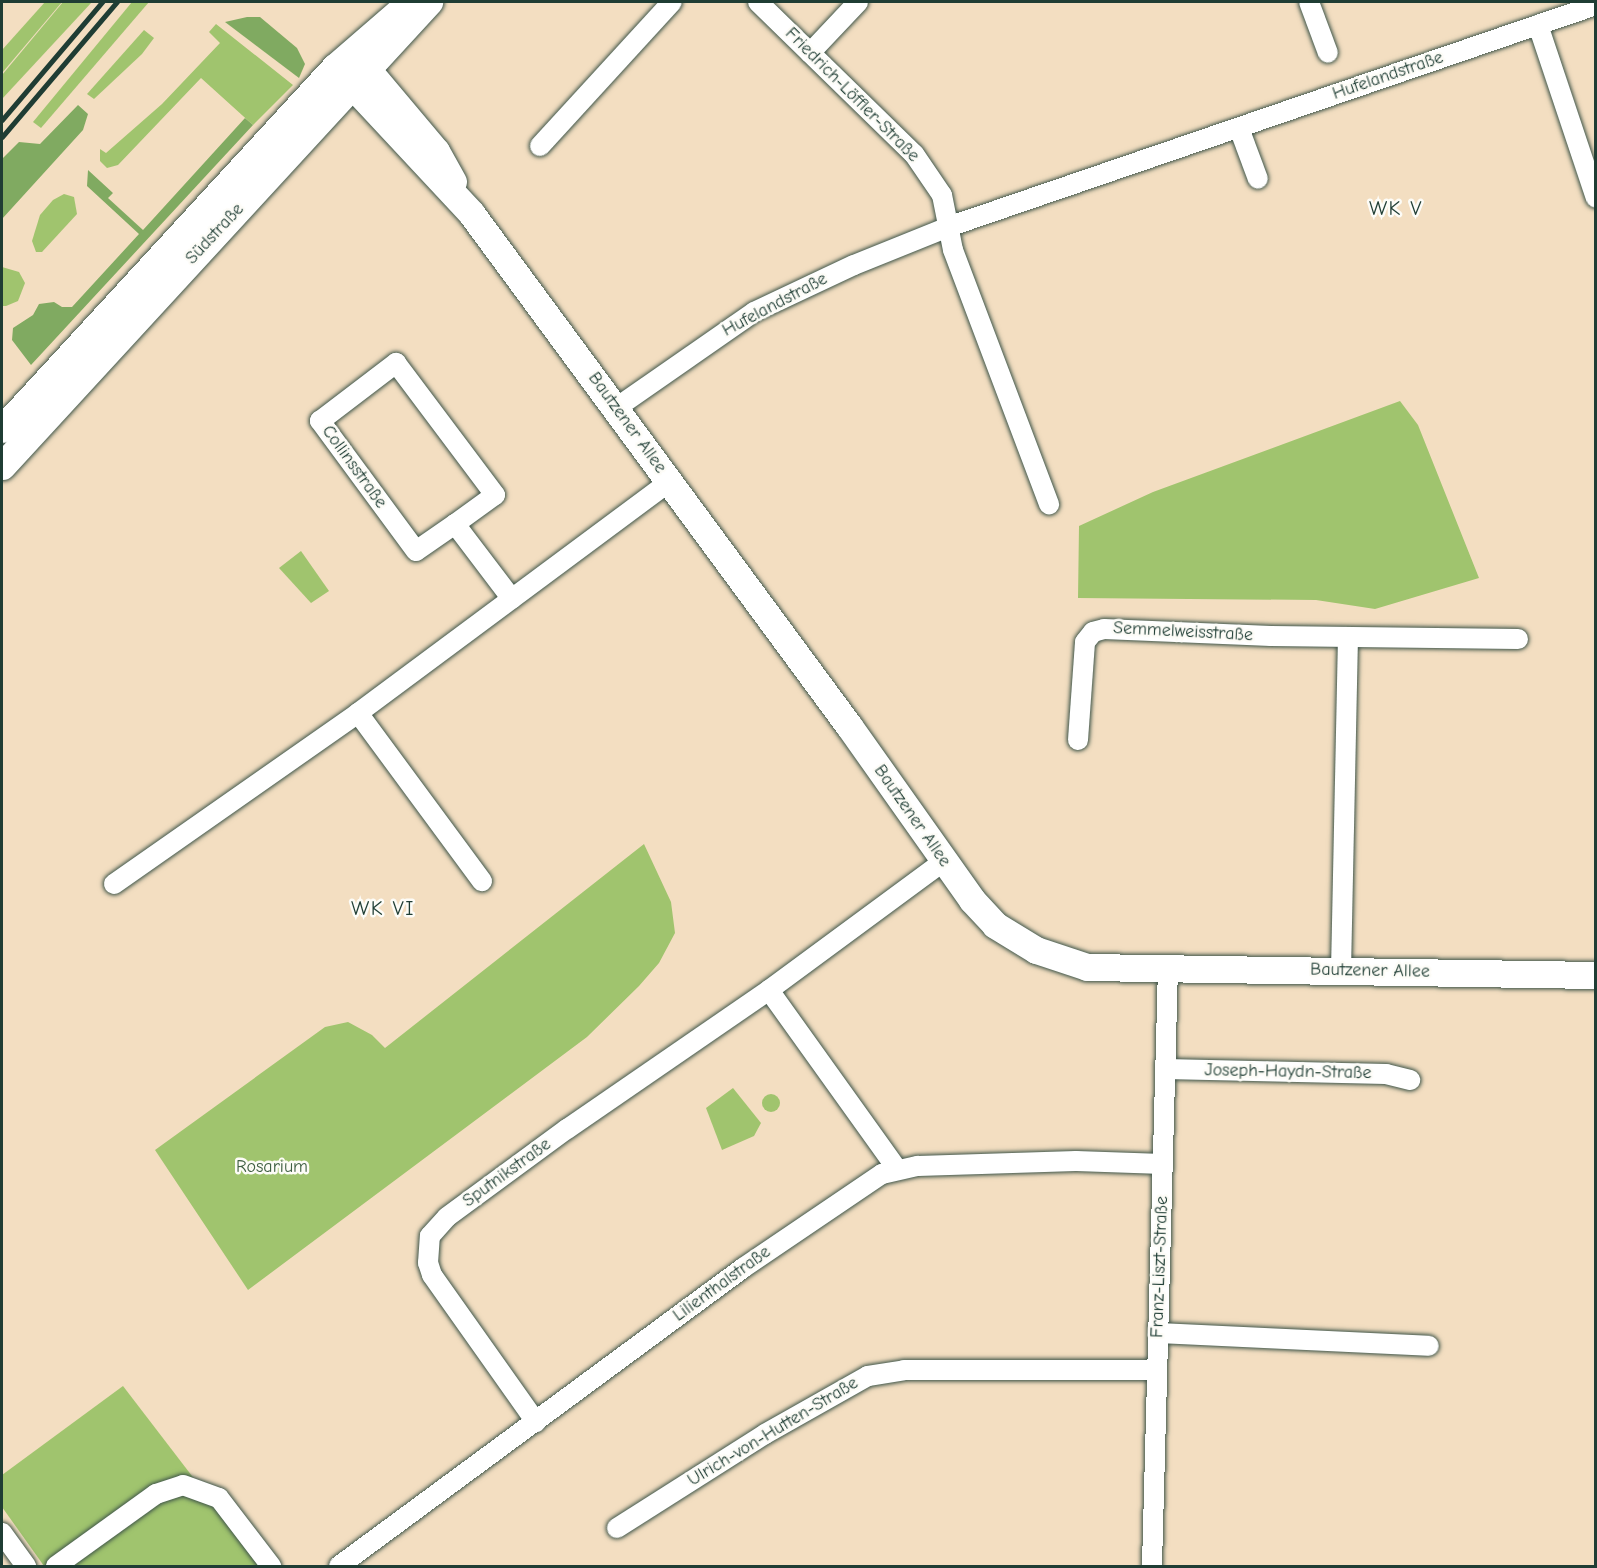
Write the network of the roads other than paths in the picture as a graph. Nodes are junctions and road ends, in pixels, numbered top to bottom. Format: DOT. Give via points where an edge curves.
graph roads {
  1 [pos="410,2"];
  2 [pos="429,2"];
  3 [pos="672,2"];
  4 [pos="758,2"];
  5 [pos="858,2"];
  6 [pos="1309,2"];
  7 [pos="1596,5"];
  8 [pos="1538,25"];
  9 [pos="810,53"];
  10 [pos="1328,53"];
  11 [pos="352,68"];
  12 [pos="1239,128"];
  13 [pos="540,146"];
  14 [pos="1258,179"];
  15 [pos="1596,198"];
  16 [pos="948,227"];
  17 [pos="616,408"];
  18 [pos="2,429"];
  19 [pos="2,466"];
  20 [pos="669,482"];
  21 [pos="1049,504"];
  22 [pos="455,524"];
  23 [pos="512,599"];
  24 [pos="1348,637"];
  25 [pos="1518,639"];
  26 [pos="358,713"];
  27 [pos="1078,740"];
  28 [pos="944,861"];
  29 [pos="482,880"];
  30 [pos="114,884"];
  31 [pos="1168,967"];
  32 [pos="1341,971"];
  33 [pos="1596,975"];
  34 [pos="769,990"];
  35 [pos="1165,1069"];
  36 [pos="1410,1080"];
  37 [pos="1163,1164"];
  38 [pos="897,1169"];
  39 [pos="1158,1333"];
  40 [pos="1429,1346"];
  41 [pos="1157,1370"];
  42 [pos="536,1422"];
  43 [pos="617,1528"];
  44 [pos="2,1533"];
  45 [pos="26,1566"];
  46 [pos="56,1566"];
  47 [pos="271,1566"];
  48 [pos="339,1566"];
  49 [pos="1152,1566"];
  1 -- 11 [label="street, Südstraße"];
  2 -- 11 [label="street, Südstraße"];
  3 -- 13 [label="street"];
  4 -- 9 [label="street, Friedrich-Löffler-Straße"];
  5 -- 9 [label="street"];
  6 -- 10 [label="street"];
  7 -- 8 [label="street, Hufelandstraße"];
  8 -- 12 [label="street, Hufelandstraße"];
  8 -- 15 [label="street"];
  9 -- 16 [label="street, Friedrich-Löffler-Straße" via="914,153 942,195"];
  11 -- 17 [label="street, Bautzener Allee" via="471,213"];
  11 -- 18 [label="street, Südstraße"];
  11 -- 19 [label="street, Südstraße"];
  12 -- 14 [label="street"];
  12 -- 16 [label="street, Hufelandstraße"];
  16 -- 17 [label="street, Hufelandstraße" via="769,304 724,330"];
  16 -- 21 [label="street" via="993,362"];
  17 -- 20 [label="street, Bautzener Allee"];
  20 -- 23 [label="street"];
  20 -- 28 [label="street, Bautzener Allee"];
  22 -- 22 [label="street, Collinsstraße" via="495,495 396,363 320,421 416,551"];
  22 -- 23 [label="street"];
  23 -- 26 [label="street"];
  24 -- 25 [label="street, Semmelweisstraße"];
  24 -- 27 [label="street, Semmelweisstraße" via="1104,628 1093,632 1083,652"];
  24 -- 32 [label="street"];
  26 -- 29 [label="street"];
  26 -- 30 [label="street"];
  28 -- 31 [label="street, Bautzener Allee" via="995,925 1036,950 1088,967"];
  28 -- 34 [label="street, Sputnikstraße"];
  31 -- 32 [label="street, Bautzener Allee"];
  31 -- 35 [label="street, Franz-Liszt-Straße"];
  32 -- 33 [label="street, Bautzener Allee"];
  34 -- 38 [label="street"];
  34 -- 42 [label="street, Sputnikstraße" via="558,1136 447,1217 430,1236 428,1263 432,1275"];
  35 -- 36 [label="street, Joseph-Haydn-Straße" via="1386,1074"];
  35 -- 37 [label="street, Franz-Liszt-Straße"];
  37 -- 38 [label="street, Lilienthalstraße" via="1076,1161"];
  37 -- 39 [label="street, Franz-Liszt-Straße"];
  38 -- 42 [label="street, Lilienthalstraße" via="840,1199"];
  39 -- 40 [label="street"];
  39 -- 41 [label="street, Franz-Liszt-Straße"];
  41 -- 43 [label="street, Ulrich-von-Hutten-Straße" via="904,1370 868,1376 765,1434"];
  41 -- 49 [label="street, Franz-Liszt-Straße"];
  42 -- 48 [label="street, Lilienthalstraße"];
  44 -- 45 [label="street"];
  46 -- 47 [label="street" via="156,1494 183,1485 219,1498"];
}
